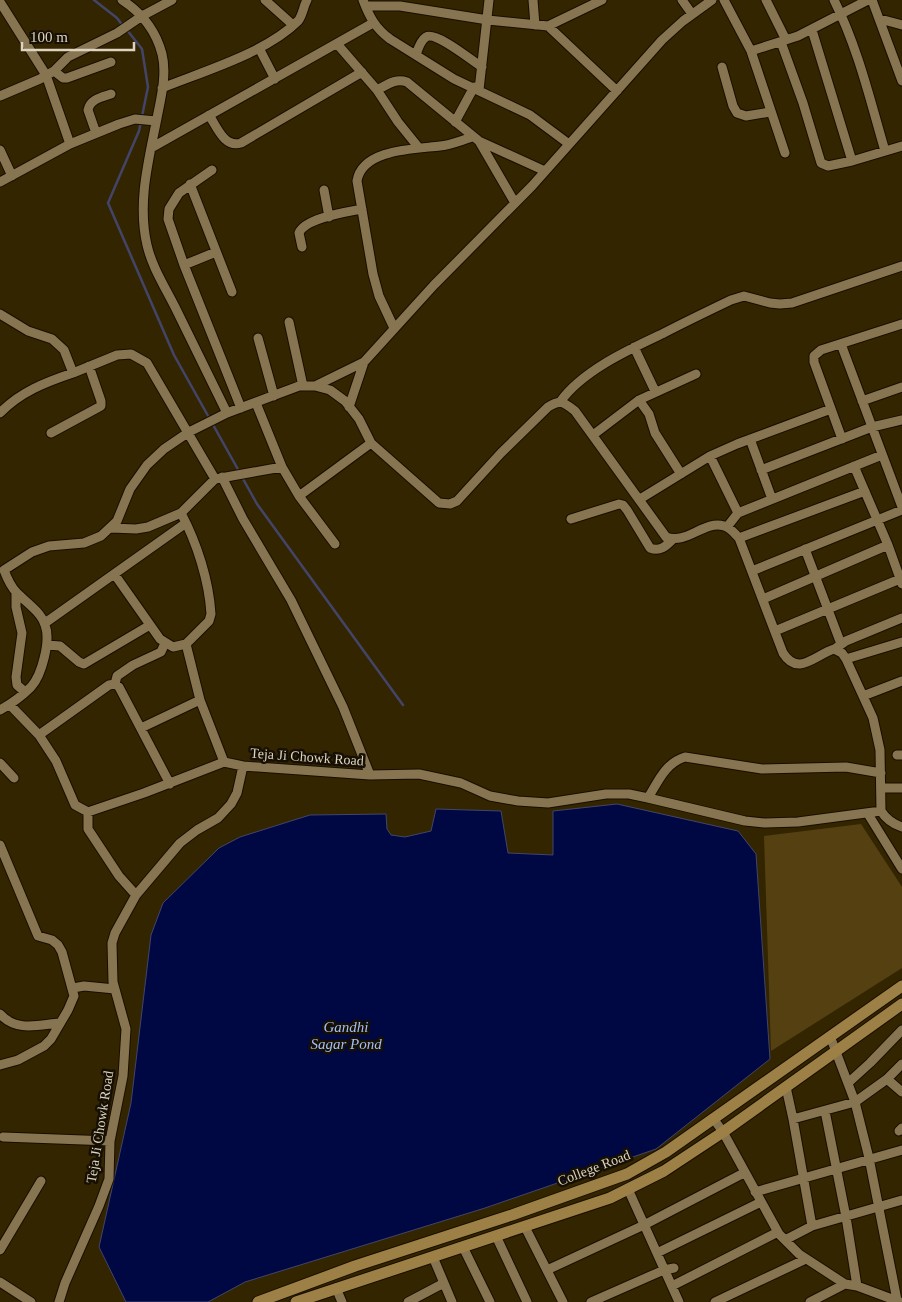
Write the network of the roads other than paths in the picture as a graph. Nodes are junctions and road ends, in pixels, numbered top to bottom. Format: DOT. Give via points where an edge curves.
graph roads {
  1 [pos="122,0"];
  2 [pos="172,0"];
  3 [pos="265,0"];
  4 [pos="307,0"];
  5 [pos="489,0"];
  6 [pos="533,0"];
  7 [pos="602,0"];
  8 [pos="682,0"];
  9 [pos="712,0"];
  10 [pos="724,0"];
  11 [pos="766,0"];
  12 [pos="834,0"];
  13 [pos="883,0"];
  14 [pos="871,1"];
  15 [pos="0,2"];
  16 [pos="364,3"];
  17 [pos="692,14"];
  18 [pos="841,14"];
  19 [pos="140,18"];
  20 [pos="488,20"];
  21 [pos="880,20"];
  22 [pos="373,24"];
  23 [pos="293,25"];
  24 [pos="535,25"];
  25 [pos="902,25"];
  26 [pos="548,26"];
  27 [pos="812,30"];
  28 [pos="783,41"];
  29 [pos="338,45"];
  30 [pos="259,48"];
  31 [pos="751,51"];
  32 [pos="416,55"];
  33 [pos="897,55"];
  34 [pos="111,62"];
  35 [pos="482,67"];
  36 [pos="722,67"];
  37 [pos="362,72"];
  38 [pos="50,73"];
  39 [pos="274,79"];
  40 [pos="902,81"];
  41 [pos="162,88"];
  42 [pos="476,89"];
  43 [pos="377,90"];
  44 [pos="616,91"];
  45 [pos="111,94"];
  46 [pos="0,96"];
  47 [pos="770,112"];
  48 [pos="209,115"];
  49 [pos="153,121"];
  50 [pos="455,122"];
  51 [pos="96,134"];
  52 [pos="476,139"];
  53 [pos="70,144"];
  54 [pos="569,144"];
  55 [pos="902,146"];
  56 [pos="151,148"];
  57 [pos="419,148"];
  58 [pos="0,150"];
  59 [pos="885,151"];
  60 [pos="785,153"];
  61 [pos="852,161"];
  62 [pos="212,170"];
  63 [pos="545,171"];
  64 [pos="12,176"];
  65 [pos="0,182"];
  66 [pos="190,184"];
  67 [pos="324,190"];
  68 [pos="515,203"];
  69 [pos="362,209"];
  70 [pos="329,216"];
  71 [pos="302,248"];
  72 [pos="216,252"];
  73 [pos="184,265"];
  74 [pos="902,266"];
  75 [pos="232,292"];
  76 [pos="0,314"];
  77 [pos="289,322"];
  78 [pos="902,324"];
  79 [pos="394,328"];
  80 [pos="258,338"];
  81 [pos="840,344"];
  82 [pos="634,347"];
  83 [pos="364,362"];
  84 [pos="89,366"];
  85 [pos="73,373"];
  86 [pos="696,374"];
  87 [pos="304,386"];
  88 [pos="316,386"];
  89 [pos="902,387"];
  90 [pos="656,391"];
  91 [pos="274,396"];
  92 [pos="639,400"];
  93 [pos="862,401"];
  94 [pos="560,402"];
  95 [pos="256,403"];
  96 [pos="349,407"];
  97 [pos="241,408"];
  98 [pos="831,409"];
  99 [pos="0,413"];
  100 [pos="224,414"];
  101 [pos="902,421"];
  102 [pos="872,427"];
  103 [pos="189,432"];
  104 [pos="51,433"];
  105 [pos="593,435"];
  106 [pos="750,439"];
  107 [pos="842,439"];
  108 [pos="371,443"];
  109 [pos="882,455"];
  110 [pos="710,456"];
  111 [pos="854,466"];
  112 [pos="282,467"];
  113 [pos="761,470"];
  114 [pos="681,474"];
  115 [pos="218,478"];
  116 [pos="865,491"];
  117 [pos="299,496"];
  118 [pos="640,499"];
  119 [pos="772,499"];
  120 [pos="902,509"];
  121 [pos="181,513"];
  122 [pos="738,514"];
  123 [pos="570,519"];
  124 [pos="878,520"];
  125 [pos="186,523"];
  126 [pos="111,528"];
  127 [pos="727,528"];
  128 [pos="739,538"];
  129 [pos="672,540"];
  130 [pos="335,544"];
  131 [pos="888,545"];
  132 [pos="805,549"];
  133 [pos="2,567"];
  134 [pos="752,571"];
  135 [pos="115,575"];
  136 [pos="815,576"];
  137 [pos="901,582"];
  138 [pos="16,592"];
  139 [pos="763,599"];
  140 [pos="828,610"];
  141 [pos="902,618"];
  142 [pos="45,624"];
  143 [pos="150,625"];
  144 [pos="775,631"];
  145 [pos="902,642"];
  146 [pos="165,643"];
  147 [pos="186,644"];
  148 [pos="47,645"];
  149 [pos="837,647"];
  150 [pos="846,659"];
  151 [pos="902,681"];
  152 [pos="116,684"];
  153 [pos="25,692"];
  154 [pos="863,696"];
  155 [pos="200,700"];
  156 [pos="10,705"];
  157 [pos="0,710"];
  158 [pos="141,728"];
  159 [pos="39,735"];
  160 [pos="224,762"];
  161 [pos="0,763"];
  162 [pos="244,766"];
  163 [pos="881,773"];
  164 [pos="370,775"];
  165 [pos="14,778"];
  166 [pos="170,784"];
  167 [pos="881,788"];
  168 [pos="902,788"];
  169 [pos="648,798"];
  170 [pos="881,811"];
  171 [pos="88,812"];
  172 [pos="868,814"];
  173 [pos="902,827"];
  174 [pos="2,852"];
  175 [pos="902,869"];
  176 [pos="136,895"];
  177 [pos="902,986"];
  178 [pos="72,988"];
  179 [pos="115,989"];
  180 [pos="902,1005"];
  181 [pos="0,1014"];
  182 [pos="59,1023"];
  183 [pos="902,1030"];
  184 [pos="830,1036"];
  185 [pos="836,1052"];
  186 [pos="902,1064"];
  187 [pos="0,1065"];
  188 [pos="887,1079"];
  189 [pos="848,1083"];
  190 [pos="786,1087"];
  191 [pos="902,1092"];
  192 [pos="855,1102"];
  193 [pos="824,1112"];
  194 [pos="713,1118"];
  195 [pos="793,1119"];
  196 [pos="722,1132"];
  197 [pos="1,1137"];
  198 [pos="110,1141"];
  199 [pos="902,1150"];
  200 [pos="869,1158"];
  201 [pos="836,1167"];
  202 [pos="740,1175"];
  203 [pos="804,1176"];
  204 [pos="40,1181"];
  205 [pos="628,1190"];
  206 [pos="755,1192"];
  207 [pos="902,1200"];
  208 [pos="761,1202"];
  209 [pos="877,1206"];
  210 [pos="846,1217"];
  211 [pos="644,1225"];
  212 [pos="812,1226"];
  213 [pos="525,1227"];
  214 [pos="778,1232"];
  215 [pos="496,1236"];
  216 [pos="785,1240"];
  217 [pos="464,1247"];
  218 [pos="0,1250"];
  219 [pos="657,1253"];
  220 [pos="433,1257"];
  221 [pos="806,1259"];
  222 [pos="674,1268"];
  223 [pos="547,1270"];
  224 [pos="664,1270"];
  225 [pos="0,1282"];
  226 [pos="444,1283"];
  227 [pos="844,1284"];
  228 [pos="672,1286"];
  229 [pos="857,1286"];
  230 [pos="336,1288"];
  231 [pos="303,1301"];
  232 [pos="898,1301"];
  233 [pos="31,1302"];
  234 [pos="59,1302"];
  235 [pos="258,1302"];
  236 [pos="342,1302"];
  237 [pos="408,1302"];
  238 [pos="452,1302"];
  239 [pos="490,1302"];
  240 [pos="527,1302"];
  241 [pos="563,1302"];
  242 [pos="590,1302"];
  243 [pos="679,1302"];
  244 [pos="715,1302"];
  245 [pos="810,1302"];
  1 -- 19 [label="street"];
  2 -- 19 [label="street"];
  3 -- 23 [label="street"];
  4 -- 23 [label="street" via="302,15"];
  5 -- 20 [label="street"];
  6 -- 24 [label="street"];
  7 -- 26 [label="street"];
  8 -- 17 [label="street"];
  9 -- 17 [label="street"];
  10 -- 31 [label="street"];
  11 -- 28 [label="street"];
  12 -- 18 [label="street"];
  13 -- 14 [label="street"];
  14 -- 18 [label="street"];
  14 -- 21 [label="street"];
  15 -- 38 [label="street"];
  16 -- 20 [label="street"];
  16 -- 22 [label="street"];
  17 -- 44 [label="street" via="662,40"];
  18 -- 27 [label="street"];
  18 -- 59 [label="street" via="861,66"];
  19 -- 38 [label="street" via="68,57"];
  19 -- 41 [label="street" via="155,36 162,55"];
  20 -- 24 [label="street"];
  20 -- 35 [label="street"];
  21 -- 25 [label="street"];
  21 -- 33 [label="street"];
  22 -- 29 [label="street"];
  22 -- 32 [label="street"];
  23 -- 30 [label="street" via="280,37"];
  24 -- 26 [label="street"];
  26 -- 44 [label="street"];
  27 -- 28 [label="street"];
  27 -- 61 [label="street"];
  28 -- 31 [label="street"];
  28 -- 61 [label="street" via="821,162 828,166"];
  29 -- 37 [label="street"];
  29 -- 39 [label="street"];
  30 -- 39 [label="street"];
  30 -- 41 [label="street"];
  31 -- 47 [label="street"];
  32 -- 35 [label="street" via="422,42 430,36 450,45"];
  32 -- 42 [label="street"];
  33 -- 40 [label="street"];
  34 -- 38 [label="street" via="72,78"];
  35 -- 42 [label="street"];
  36 -- 47 [label="street" via="737,113 746,116"];
  37 -- 43 [label="street"];
  37 -- 48 [label="street" via="234,145 225,140"];
  38 -- 46 [label="street"];
  38 -- 53 [label="street"];
  39 -- 48 [label="street"];
  41 -- 49 [label="street"];
  42 -- 50 [label="street"];
  42 -- 54 [label="street" via="530,115"];
  43 -- 50 [label="street" via="395,80 407,82"];
  43 -- 57 [label="street"];
  44 -- 54 [label="street"];
  45 -- 51 [label="street" via="88,106"];
  47 -- 60 [label="street"];
  48 -- 56 [label="street"];
  49 -- 51 [label="street" via="135,119"];
  49 -- 56 [label="street"];
  50 -- 52 [label="street"];
  51 -- 53 [label="street"];
  52 -- 57 [label="street"];
  52 -- 63 [label="street"];
  52 -- 68 [label="street"];
  53 -- 64 [label="street"];
  54 -- 63 [label="street"];
  55 -- 59 [label="street"];
  56 -- 100 [label="street" via="143,207 147,245"];
  57 -- 69 [label="street" via="390,153 362,167 357,181"];
  58 -- 64 [label="street"];
  59 -- 61 [label="street"];
  62 -- 66 [label="street"];
  63 -- 68 [label="street"];
  64 -- 65 [label="street"];
  66 -- 72 [label="street"];
  66 -- 73 [label="street" via="178,193 169,208 168,219"];
  67 -- 70 [label="street"];
  68 -- 79 [label="street"];
  69 -- 70 [label="street"];
  69 -- 79 [label="street" via="373,274"];
  70 -- 71 [label="street" via="301,228"];
  72 -- 73 [label="street"];
  72 -- 75 [label="street"];
  73 -- 97 [label="street"];
  74 -- 82 [label="street" via="792,303 770,303 744,296"];
  76 -- 85 [label="street" via="28,331 52,339 64,350"];
  77 -- 87 [label="street"];
  78 -- 81 [label="street"];
  79 -- 83 [label="street"];
  80 -- 91 [label="street"];
  81 -- 93 [label="street"];
  81 -- 98 [label="street" via="821,350 814,356"];
  82 -- 90 [label="street"];
  82 -- 94 [label="street" via="578,382"];
  83 -- 88 [label="street"];
  83 -- 96 [label="street"];
  84 -- 85 [label="street"];
  84 -- 103 [label="street" via="117,355 130,354 147,363"];
  84 -- 104 [label="street" via="101,406"];
  85 -- 99 [label="street" via="20,395"];
  86 -- 90 [label="street"];
  87 -- 88 [label="street"];
  87 -- 91 [label="street"];
  88 -- 96 [label="street" via="330,390"];
  89 -- 93 [label="street"];
  90 -- 92 [label="street"];
  91 -- 95 [label="street"];
  92 -- 105 [label="street"];
  92 -- 114 [label="street"];
  93 -- 102 [label="street"];
  94 -- 105 [label="street" via="575,411"];
  94 -- 108 [label="street" via="548,407 450,504 439,503"];
  95 -- 97 [label="street"];
  95 -- 112 [label="street"];
  96 -- 108 [label="street"];
  97 -- 100 [label="street"];
  98 -- 106 [label="street"];
  98 -- 107 [label="street"];
  100 -- 103 [label="street"];
  101 -- 102 [label="street"];
  102 -- 107 [label="street"];
  102 -- 109 [label="street"];
  103 -- 115 [label="street"];
  103 -- 126 [label="street" via="147,465 130,489"];
  105 -- 118 [label="street"];
  106 -- 110 [label="street"];
  106 -- 113 [label="street"];
  107 -- 113 [label="street"];
  108 -- 117 [label="street"];
  109 -- 111 [label="street"];
  109 -- 120 [label="street"];
  110 -- 114 [label="street"];
  110 -- 122 [label="street"];
  111 -- 116 [label="street"];
  111 -- 119 [label="street"];
  112 -- 115 [label="street"];
  112 -- 117 [label="street"];
  113 -- 119 [label="street"];
  114 -- 118 [label="street"];
  115 -- 121 [label="street"];
  115 -- 164 [label="street" via="291,600 343,708"];
  116 -- 124 [label="street"];
  116 -- 128 [label="street"];
  117 -- 130 [label="street"];
  118 -- 129 [label="street" via="661,531"];
  119 -- 122 [label="street"];
  120 -- 124 [label="street"];
  121 -- 125 [label="street"];
  121 -- 126 [label="street" via="148,527"];
  122 -- 127 [label="street"];
  123 -- 129 [label="street" via="619,504 627,510 650,548 662,549"];
  124 -- 131 [label="street"];
  124 -- 132 [label="street"];
  125 -- 135 [label="street"];
  125 -- 147 [label="street" via="202,568 212,614"];
  126 -- 133 [label="street" via="84,543 49,546"];
  127 -- 128 [label="street"];
  127 -- 129 [label="street" via="713,526"];
  128 -- 134 [label="street"];
  131 -- 136 [label="street"];
  131 -- 137 [label="street"];
  132 -- 134 [label="street"];
  132 -- 136 [label="street"];
  133 -- 138 [label="street"];
  134 -- 139 [label="street"];
  135 -- 142 [label="street"];
  135 -- 143 [label="street"];
  136 -- 139 [label="street"];
  136 -- 140 [label="street"];
  137 -- 140 [label="street"];
  138 -- 142 [label="street"];
  138 -- 153 [label="street" via="22,633 16,677 17,685"];
  139 -- 144 [label="street"];
  140 -- 144 [label="street"];
  140 -- 149 [label="street"];
  141 -- 149 [label="street"];
  142 -- 148 [label="street"];
  143 -- 146 [label="street"];
  143 -- 148 [label="street" via="84,664 60,646"];
  144 -- 149 [label="street" via="783,653 792,663 804,664"];
  145 -- 150 [label="street"];
  146 -- 147 [label="street" via="174,646"];
  146 -- 152 [label="street" via="161,652 117,676"];
  147 -- 155 [label="street"];
  148 -- 153 [label="street" via="40,670"];
  149 -- 150 [label="street"];
  150 -- 154 [label="street"];
  151 -- 154 [label="street"];
  152 -- 158 [label="street"];
  152 -- 159 [label="street" via="109,685"];
  153 -- 156 [label="street"];
  154 -- 163 [label="street" via="873,718"];
  155 -- 158 [label="street"];
  155 -- 160 [label="street"];
  156 -- 157 [label="street"];
  156 -- 159 [label="street"];
  158 -- 166 [label="street"];
  159 -- 171 [label="street" via="56,761 74,805"];
  160 -- 162 [label="street"];
  160 -- 166 [label="street"];
  161 -- 165 [label="street"];
  162 -- 164 [label="street, Teja Ji Chowk Road"];
  162 -- 176 [label="street, Teja Ji Chowk Road" via="231,804 218,818 180,843"];
  163 -- 167 [label="street"];
  163 -- 169 [label="street" via="846,766 762,770 685,757 675,760 667,768"];
  164 -- 169 [label="street, Teja Ji Chowk Road" via="419,774 461,784 490,796 518,801 548,803 606,794"];
  166 -- 171 [label="street"];
  167 -- 168 [label="street"];
  167 -- 170 [label="street"];
  169 -- 172 [label="street, Teja Ji Chowk Road" via="765,823"];
  170 -- 172 [label="street, Teja Ji Chowk Road"];
  170 -- 173 [label="street"];
  171 -- 176 [label="street" via="88,829"];
  172 -- 175 [label="street"];
  174 -- 178 [label="street" via="36,934 58,945"];
  176 -- 179 [label="street, Teja Ji Chowk Road" via="112,943"];
  177 -- 184 [label="main road, College Road"];
  178 -- 179 [label="street"];
  178 -- 182 [label="street" via="74,996"];
  179 -- 198 [label="street, Teja Ji Chowk Road" via="126,1029 123,1076"];
  180 -- 185 [label="main road"];
  181 -- 182 [label="street" via="14,1025"];
  182 -- 187 [label="street" via="44,1046 18,1060"];
  183 -- 189 [label="street"];
  184 -- 185 [label="street"];
  184 -- 194 [label="main road, College Road"];
  185 -- 189 [label="street"];
  185 -- 190 [label="main road"];
  186 -- 188 [label="street"];
  188 -- 191 [label="street"];
  188 -- 192 [label="street"];
  189 -- 192 [label="street"];
  190 -- 195 [label="street"];
  190 -- 196 [label="main road"];
  192 -- 193 [label="street"];
  192 -- 200 [label="street"];
  193 -- 195 [label="street"];
  193 -- 201 [label="street"];
  194 -- 196 [label="street"];
  194 -- 235 [label="main road, College Road" via="666,1152 627,1174"];
  195 -- 203 [label="street"];
  196 -- 205 [label="main road" via="664,1171"];
  196 -- 206 [label="street"];
  197 -- 198 [label="street"];
  198 -- 234 [label="street, Teja Ji Chowk Road" via="108,1179"];
  199 -- 200 [label="street"];
  200 -- 201 [label="street"];
  200 -- 209 [label="street"];
  201 -- 203 [label="street"];
  201 -- 210 [label="street"];
  202 -- 211 [label="street"];
  203 -- 206 [label="street"];
  203 -- 212 [label="street"];
  204 -- 218 [label="street"];
  205 -- 211 [label="street"];
  205 -- 213 [label="main road"];
  206 -- 208 [label="street"];
  207 -- 209 [label="street"];
  208 -- 214 [label="street"];
  208 -- 219 [label="street"];
  209 -- 210 [label="street"];
  209 -- 232 [label="street"];
  210 -- 212 [label="street"];
  210 -- 229 [label="street"];
  211 -- 219 [label="street"];
  211 -- 223 [label="street"];
  212 -- 216 [label="street"];
  213 -- 215 [label="main road"];
  213 -- 223 [label="street"];
  214 -- 216 [label="street"];
  214 -- 228 [label="street"];
  215 -- 217 [label="main road"];
  215 -- 240 [label="street"];
  216 -- 221 [label="street"];
  217 -- 220 [label="main road"];
  217 -- 239 [label="street"];
  219 -- 224 [label="street"];
  220 -- 226 [label="street"];
  220 -- 230 [label="main road"];
  221 -- 227 [label="street"];
  221 -- 244 [label="street"];
  222 -- 224 [label="street"];
  223 -- 241 [label="street"];
  224 -- 228 [label="street"];
  224 -- 242 [label="street"];
  225 -- 233 [label="street"];
  226 -- 237 [label="street"];
  226 -- 238 [label="street"];
  227 -- 229 [label="street"];
  227 -- 245 [label="street"];
  228 -- 243 [label="street"];
  229 -- 232 [label="street"];
  230 -- 231 [label="main road"];
  230 -- 236 [label="street"];
}
